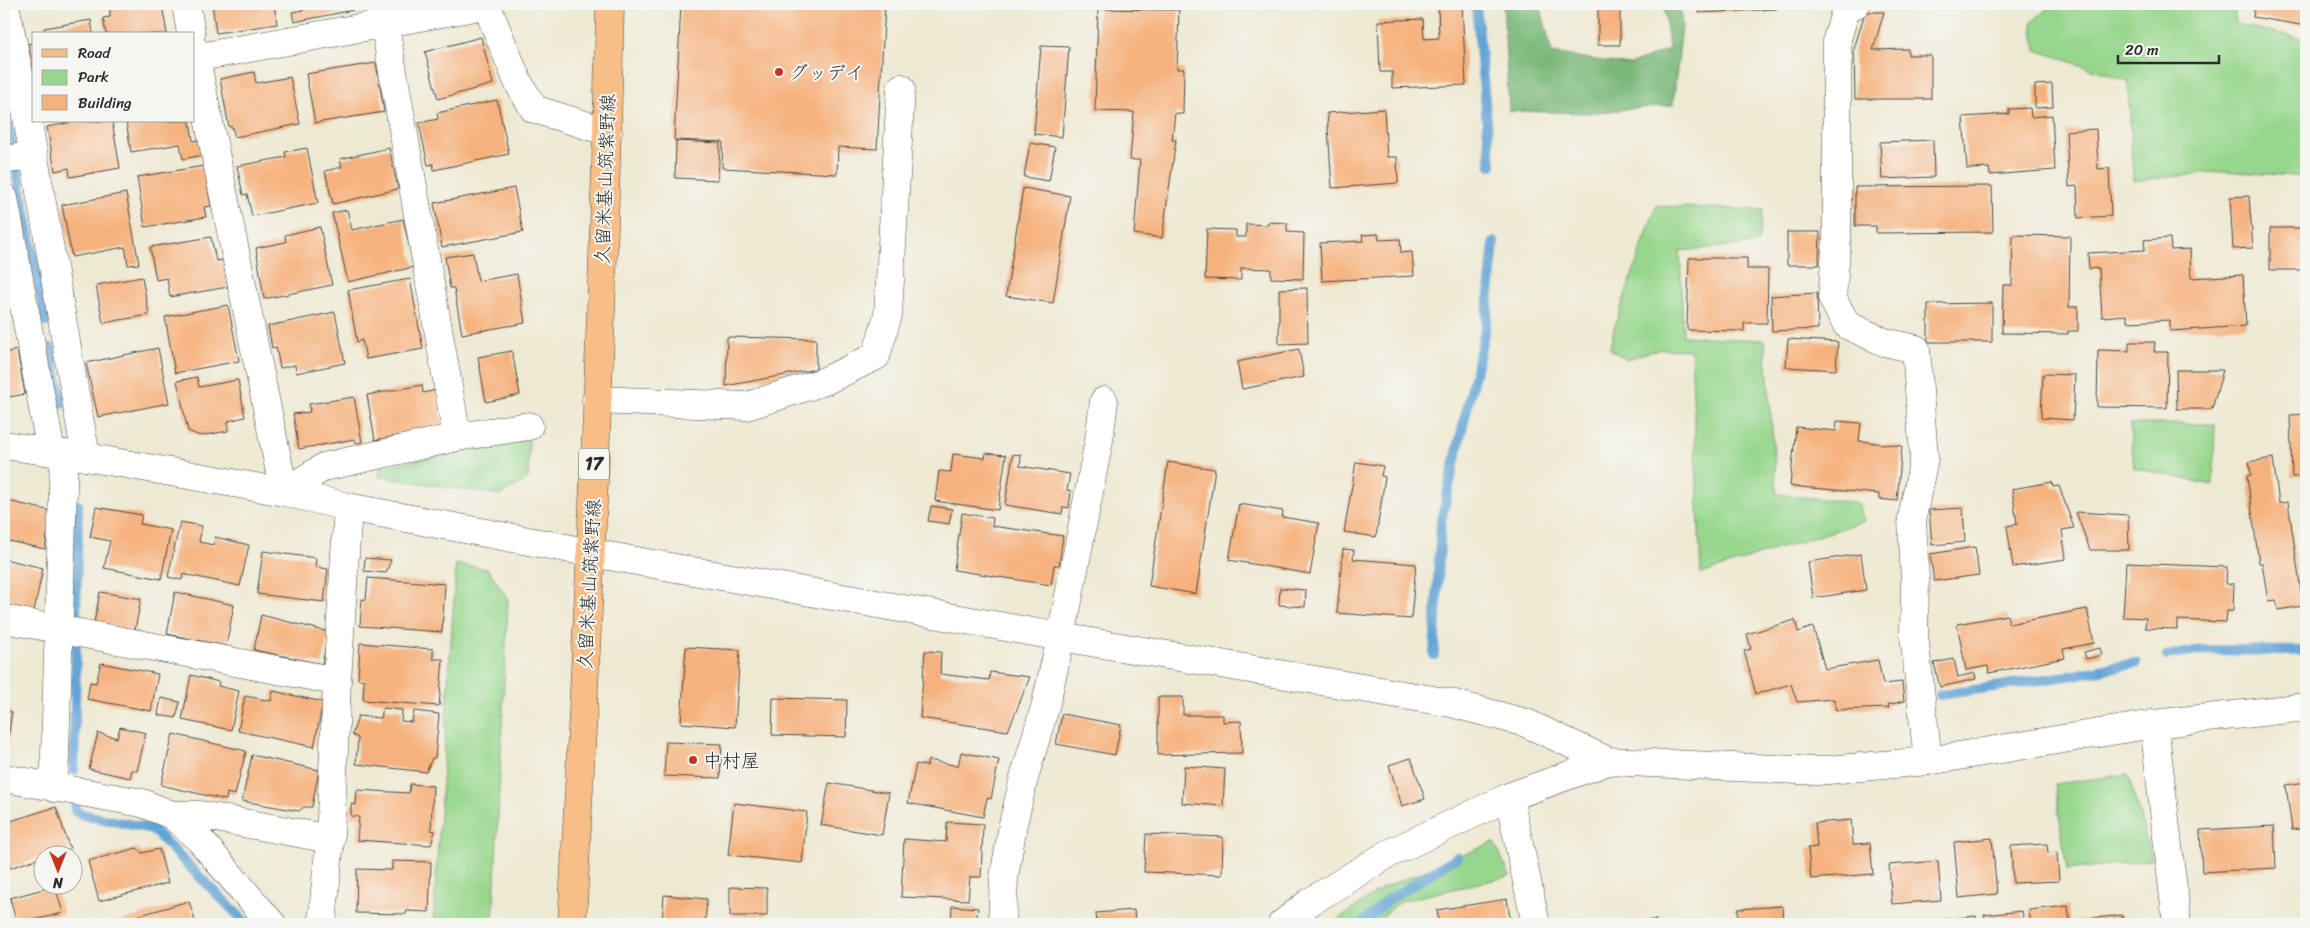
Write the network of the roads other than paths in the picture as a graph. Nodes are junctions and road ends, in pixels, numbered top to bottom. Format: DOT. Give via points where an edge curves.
graph roads {
  1 [pos="5,4"];
  2 [pos="186,4"];
  3 [pos="486,4"];
  4 [pos="610,4"];
  5 [pos="1856,4"];
  6 [pos="383,14"];
  7 [pos="190,32"];
  8 [pos="195,50"];
  9 [pos="195,60"];
  10 [pos="28,87"];
  11 [pos="901,88"];
  12 [pos="608,132"];
  13 [pos="33,155"];
  14 [pos="4,160"];
  15 [pos="4,198"];
  16 [pos="596,400"];
  17 [pos="1104,401"];
  18 [pos="528,426"];
  19 [pos="458,437"];
  20 [pos="4,445"];
  21 [pos="67,455"];
  22 [pos="284,492"];
  23 [pos="348,506"];
  24 [pos="592,552"];
  25 [pos="4,620"];
  26 [pos="58,629"];
  27 [pos="1061,637"];
  28 [pos="337,681"];
  29 [pos="2306,707"];
  30 [pos="2154,724"];
  31 [pos="1608,761"];
  32 [pos="1928,761"];
  33 [pos="4,778"];
  34 [pos="54,788"];
  35 [pos="1509,797"];
  36 [pos="172,815"];
  37 [pos="330,839"];
  38 [pos="272,924"];
  39 [pos="322,924"];
  40 [pos="572,924"];
  41 [pos="1002,924"];
  42 [pos="1282,924"];
  43 [pos="1536,924"];
  44 [pos="2176,924"];
  1 -- 10 [label="street"];
  2 -- 7 [label="street"];
  3 -- 6 [label="street"];
  3 -- 12 [label="street" via="518,82 534,109"];
  4 -- 12 [label="main road, 久留米基山筑紫野線 / 17"];
  5 -- 32 [label="street" via="1846,9 1837,39 1837,238 1832,298 1847,325 1884,342 1916,349 1924,458 1912,518 1914,635"];
  6 -- 8 [label="street"];
  6 -- 19 [label="street"];
  9 -- 22 [label="street"];
  10 -- 13 [label="street"];
  11 -- 16 [label="street" via="888,315 876,356 825,381 746,406"];
  12 -- 16 [label="main road, 久留米基山筑紫野線 / 17"];
  13 -- 14 [label="street"];
  13 -- 21 [label="street"];
  15 -- 21 [label="street"];
  16 -- 24 [label="main road, 久留米基山筑紫野線 / 17"];
  17 -- 27 [label="street"];
  18 -- 19 [label="street"];
  19 -- 22 [label="street" via="324,467"];
  20 -- 21 [label="street"];
  21 -- 22 [label="street"];
  21 -- 26 [label="street"];
  22 -- 23 [label="street"];
  23 -- 24 [label="street"];
  23 -- 28 [label="street"];
  24 -- 27 [label="street"];
  24 -- 40 [label="main road, 久留米基山筑紫野線 / 17"];
  25 -- 26 [label="street"];
  26 -- 28 [label="street"];
  26 -- 34 [label="street"];
  27 -- 31 [label="street" via="1451,704 1526,723"];
  27 -- 41 [label="street" via="1014,824 1004,878"];
  28 -- 37 [label="street"];
  29 -- 30 [label="street"];
  30 -- 32 [label="street"];
  30 -- 44 [label="street"];
  31 -- 32 [label="street" via="1817,771"];
  31 -- 35 [label="street"];
  33 -- 34 [label="street"];
  34 -- 36 [label="street" via="142,803"];
  35 -- 42 [label="street" via="1388,854 1310,902"];
  35 -- 43 [label="street"];
  36 -- 37 [label="street" via="200,815"];
  36 -- 38 [label="street" via="200,840"];
  37 -- 39 [label="street"];
}
